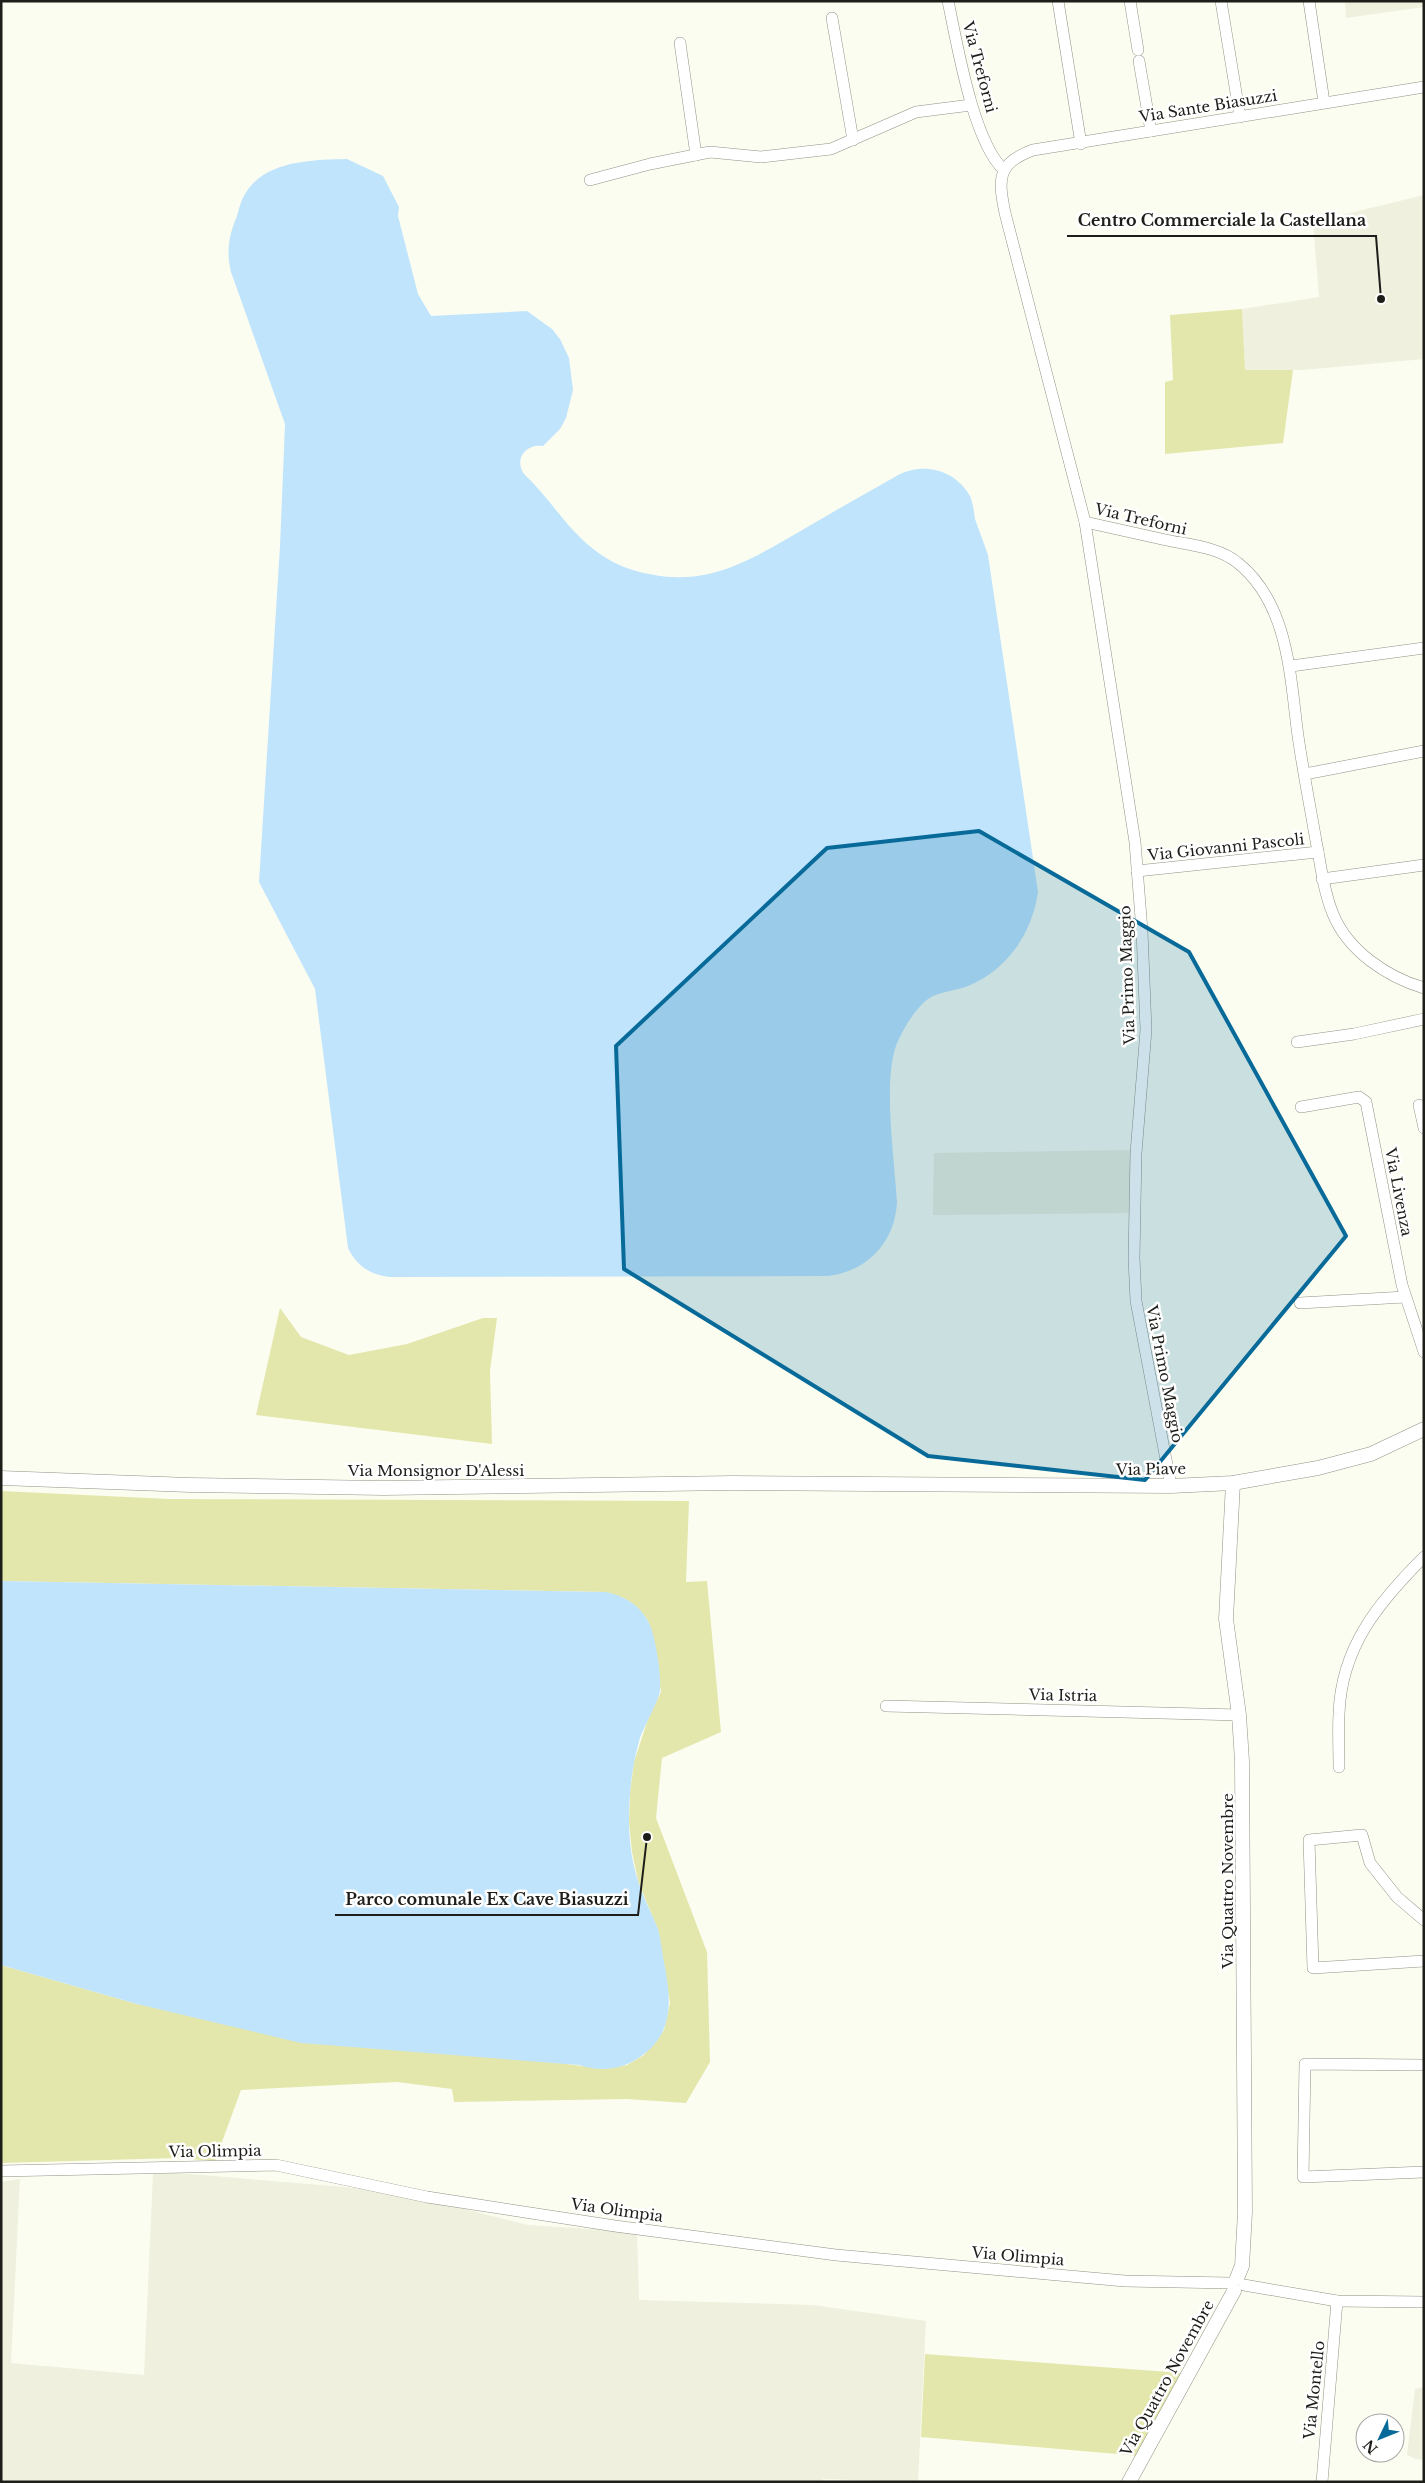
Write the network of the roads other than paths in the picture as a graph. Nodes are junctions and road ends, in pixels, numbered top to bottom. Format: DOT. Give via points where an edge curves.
graph roads {
  1 [pos="948,1"];
  2 [pos="1058,1"];
  3 [pos="1130,1"];
  4 [pos="1221,1"];
  5 [pos="1309,1"];
  6 [pos="832,18"];
  7 [pos="680,43"];
  8 [pos="1424,87"];
  9 [pos="1324,102"];
  10 [pos="971,105"];
  11 [pos="1240,117"];
  12 [pos="1151,131"];
  13 [pos="853,140"];
  14 [pos="1081,144"];
  15 [pos="696,155"];
  16 [pos="1004,170"];
  17 [pos="590,180"];
  18 [pos="1085,522"];
  19 [pos="1424,648"];
  20 [pos="1291,666"];
  21 [pos="1424,751"];
  22 [pos="1305,774"];
  23 [pos="1318,852"];
  24 [pos="1424,866"];
  25 [pos="1137,871"];
  26 [pos="1322,879"];
  27 [pos="1424,988"];
  28 [pos="1424,1019"];
  29 [pos="1297,1042"];
  30 [pos="1419,1105"];
  31 [pos="1301,1107"];
  32 [pos="1424,1128"];
  33 [pos="1405,1296"];
  34 [pos="1300,1303"];
  35 [pos="1424,1352"];
  36 [pos="1424,1429"];
  37 [pos="1,1478"];
  38 [pos="1233,1483"];
  39 [pos="870,1484"];
  40 [pos="1170,1486"];
  41 [pos="1424,1558"];
  42 [pos="886,1706"];
  43 [pos="1239,1715"];
  44 [pos="1340,1767"];
  45 [pos="1424,1920"];
  46 [pos="1424,1961"];
  47 [pos="1424,2065"];
  48 [pos="1,2172"];
  49 [pos="1424,2172"];
  50 [pos="1236,2284"];
  51 [pos="1337,2301"];
  52 [pos="1424,2302"];
  53 [pos="1130,2482"];
  54 [pos="1322,2482"];
  1 -- 10 [label="street, Via Treforni"];
  2 -- 14 [label="street"];
  3 -- 12 [label="street"];
  4 -- 11 [label="street"];
  5 -- 9 [label="street"];
  6 -- 13 [label="street"];
  7 -- 15 [label="street"];
  8 -- 9 [label="street, Via Sante Biasuzzi"];
  9 -- 11 [label="street, Via Sante Biasuzzi"];
  10 -- 13 [label="street" via="916,112"];
  10 -- 16 [label="street, Via Treforni" via="995,159"];
  11 -- 12 [label="street, Via Sante Biasuzzi"];
  12 -- 14 [label="street, Via Sante Biasuzzi"];
  13 -- 15 [label="street" via="832,149 760,158 710,152"];
  14 -- 16 [label="street, Via Sante Biasuzzi" via="1033,150 1014,158"];
  15 -- 17 [label="street"];
  16 -- 18 [label="street, Via Treforni" via="1000,181 1005,213"];
  18 -- 20 [label="street, Via Treforni" via="1214,551 1237,562 1265,596 1280,628"];
  18 -- 25 [label="street, Via Primo Maggio"];
  19 -- 20 [label="street"];
  20 -- 22 [label="street, Via Treforni"];
  21 -- 22 [label="street"];
  22 -- 23 [label="street, Via Treforni"];
  23 -- 25 [label="street, Via Giovanni Pascoli"];
  23 -- 26 [label="street, Via Treforni"];
  24 -- 26 [label="street"];
  25 -- 40 [label="street, Via Primo Maggio" via="1146,1030 1136,1153 1134,1258 1136,1292"];
  26 -- 27 [label="street, Via Treforni" via="1332,913 1351,943 1384,970"];
  28 -- 29 [label="street"];
  30 -- 32 [label="street"];
  31 -- 33 [label="street, Via Livenza" via="1359,1097 1366,1102"];
  33 -- 34 [label="street"];
  33 -- 35 [label="street, Via Livenza"];
  36 -- 38 [label="main road, Via Piave" via="1348,1461"];
  37 -- 39 [label="main road, Via Monsignor D'Alessi" via="384,1488"];
  38 -- 40 [label="main road, Via Piave"];
  38 -- 43 [label="main road, Via Quattro Novembre" via="1226,1619"];
  39 -- 40 [label="main road, Via Piave"];
  41 -- 44 [label="street" via="1395,1586 1362,1628 1343,1679 1339,1712"];
  42 -- 43 [label="street, Via Istria"];
  43 -- 50 [label="main road, Via Quattro Novembre" via="1245,2212 1242,2266"];
  45 -- 46 [label="street" via="1397,1897 1370,1863 1362,1835 1309,1840 1313,1968"];
  47 -- 49 [label="street" via="1305,2064 1303,2177"];
  48 -- 50 [label="street, Via Olimpia" via="276,2165 427,2196 615,2226 836,2255 1125,2281"];
  50 -- 51 [label="street, Via Olimpia"];
  50 -- 53 [label="main road, Via Quattro Novembre"];
  51 -- 52 [label="street, Via Olimpia"];
  51 -- 54 [label="street, Via Montello"];
}
